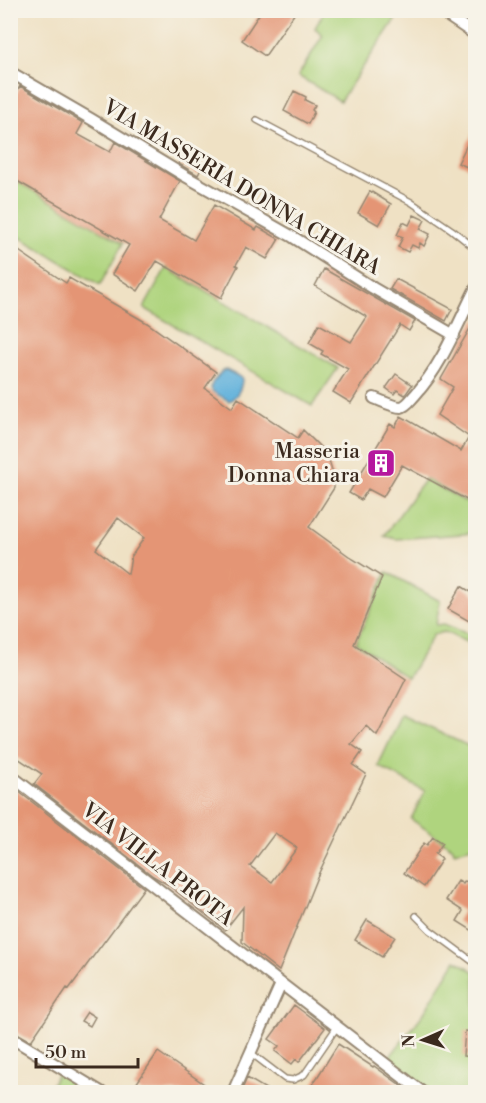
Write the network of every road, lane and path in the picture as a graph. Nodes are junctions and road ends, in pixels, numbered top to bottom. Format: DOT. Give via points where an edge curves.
graph roads {
  1 [pos="440,10"];
  2 [pos="476,35"];
  3 [pos="10,72"];
  4 [pos="257,120"];
  5 [pos="476,249"];
  6 [pos="476,288"];
  7 [pos="472,304"];
  8 [pos="454,335"];
  9 [pos="374,398"];
  10 [pos="10,775"];
  11 [pos="416,916"];
  12 [pos="476,964"];
  13 [pos="281,984"];
  14 [pos="337,1026"];
  15 [pos="10,1037"];
  16 [pos="251,1053"];
  17 [pos="101,1092"];
  18 [pos="233,1092"];
  19 [pos="422,1092"];
  1 -- 2 [label="street"];
  3 -- 8 [label="street, VIA MASSERIA DONNA CHIARA"];
  4 -- 5 [label="lane" via="411,202"];
  6 -- 7 [label="street"];
  7 -- 8 [label="street"];
  8 -- 9 [label="street" via="427,381 407,404 396,406"];
  10 -- 13 [label="street, VIA VILLA PROTA"];
  11 -- 12 [label="lane"];
  13 -- 14 [label="street, VIA VILLA PROTA"];
  13 -- 16 [label="street"];
  14 -- 16 [label="lane" via="304,1075 293,1080 285,1079"];
  14 -- 19 [label="street, VIA VILLA PROTA"];
  15 -- 17 [label="street"];
  16 -- 18 [label="street"];
}
